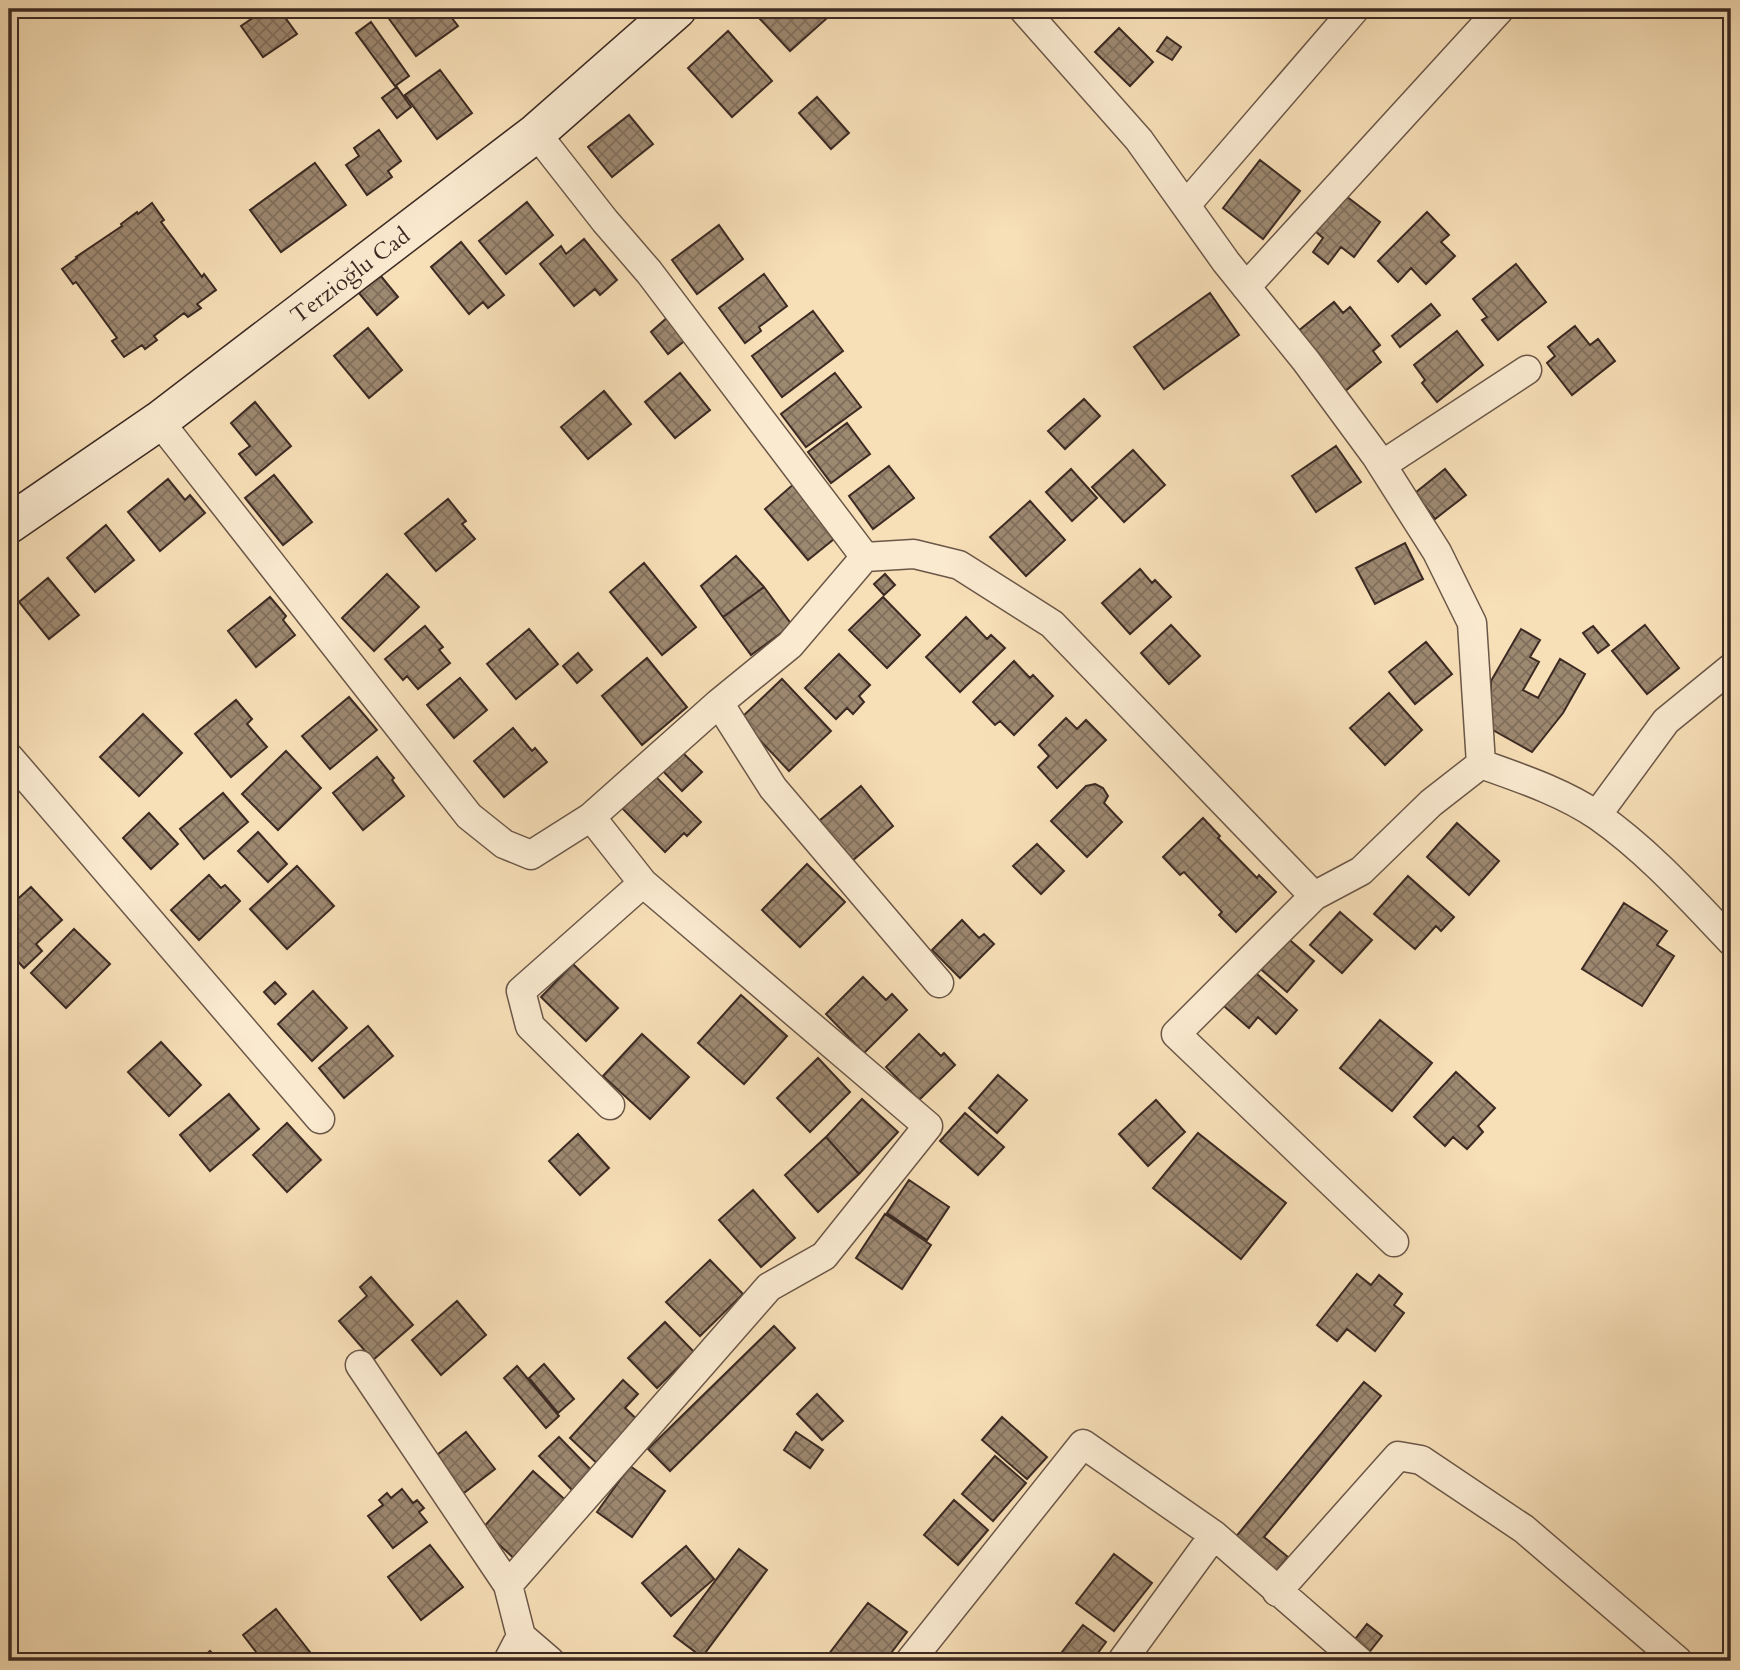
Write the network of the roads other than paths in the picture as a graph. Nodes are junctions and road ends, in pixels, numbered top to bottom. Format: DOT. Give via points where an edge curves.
graph roads {
  1 [pos="677,9"];
  2 [pos="1023,9"];
  3 [pos="1355,9"];
  4 [pos="1500,9"];
  5 [pos="536,133"];
  6 [pos="1186,205"];
  7 [pos="1246,287"];
  8 [pos="1527,370"];
  9 [pos="159,421"];
  10 [pos="1382,465"];
  11 [pos="9,524"];
  12 [pos="865,557"];
  13 [pos="1731,668"];
  14 [pos="719,703"];
  15 [pos="9,757"];
  16 [pos="1480,764"];
  17 [pos="1597,815"];
  18 [pos="591,817"];
  19 [pos="643,883"];
  20 [pos="1314,896"];
  21 [pos="1731,941"];
  22 [pos="939,983"];
  23 [pos="610,1105"];
  24 [pos="320,1119"];
  25 [pos="1394,1242"];
  26 [pos="360,1365"];
  27 [pos="1214,1535"];
  28 [pos="508,1584"];
  29 [pos="1277,1592"];
  30 [pos="521,1636"];
  31 [pos="508,1661"];
  32 [pos="550,1661"];
  33 [pos="910,1661"];
  34 [pos="1122,1661"];
  35 [pos="1359,1661"];
  36 [pos="1678,1661"];
  1 -- 5 [label="street, Terzioğlu Cad"];
  2 -- 6 [label="street" via="1139,140"];
  3 -- 6 [label="street"];
  4 -- 7 [label="street"];
  5 -- 9 [label="street, Terzioğlu Cad"];
  5 -- 12 [label="street" via="649,272"];
  6 -- 7 [label="street"];
  7 -- 10 [label="street"];
  8 -- 10 [label="street"];
  9 -- 11 [label="street, Terzioğlu Cad"];
  9 -- 18 [label="street" via="469,816 504,844 531,855"];
  10 -- 16 [label="street" via="1437,552 1472,623"];
  12 -- 14 [label="street" via="790,645"];
  12 -- 20 [label="street" via="914,554 959,565 1052,624"];
  13 -- 17 [label="street" via="1666,721"];
  14 -- 18 [label="street"];
  14 -- 22 [label="street" via="773,788"];
  15 -- 24 [label="street"];
  16 -- 17 [label="street" via="1534,782"];
  16 -- 20 [label="street" via="1431,803 1361,871"];
  17 -- 21 [label="street" via="1663,869"];
  18 -- 19 [label="street"];
  19 -- 23 [label="street" via="521,990 530,1026"];
  19 -- 28 [label="street" via="928,1126 824,1256 769,1287"];
  20 -- 25 [label="street" via="1176,1034"];
  26 -- 28 [label="street"];
  27 -- 29 [label="street"];
  27 -- 33 [label="street" via="1083,1444"];
  27 -- 34 [label="street"];
  28 -- 30 [label="street"];
  29 -- 35 [label="street"];
  29 -- 36 [label="street" via="1398,1456 1421,1460 1524,1529"];
  30 -- 31 [label="street"];
  30 -- 32 [label="street"];
}
